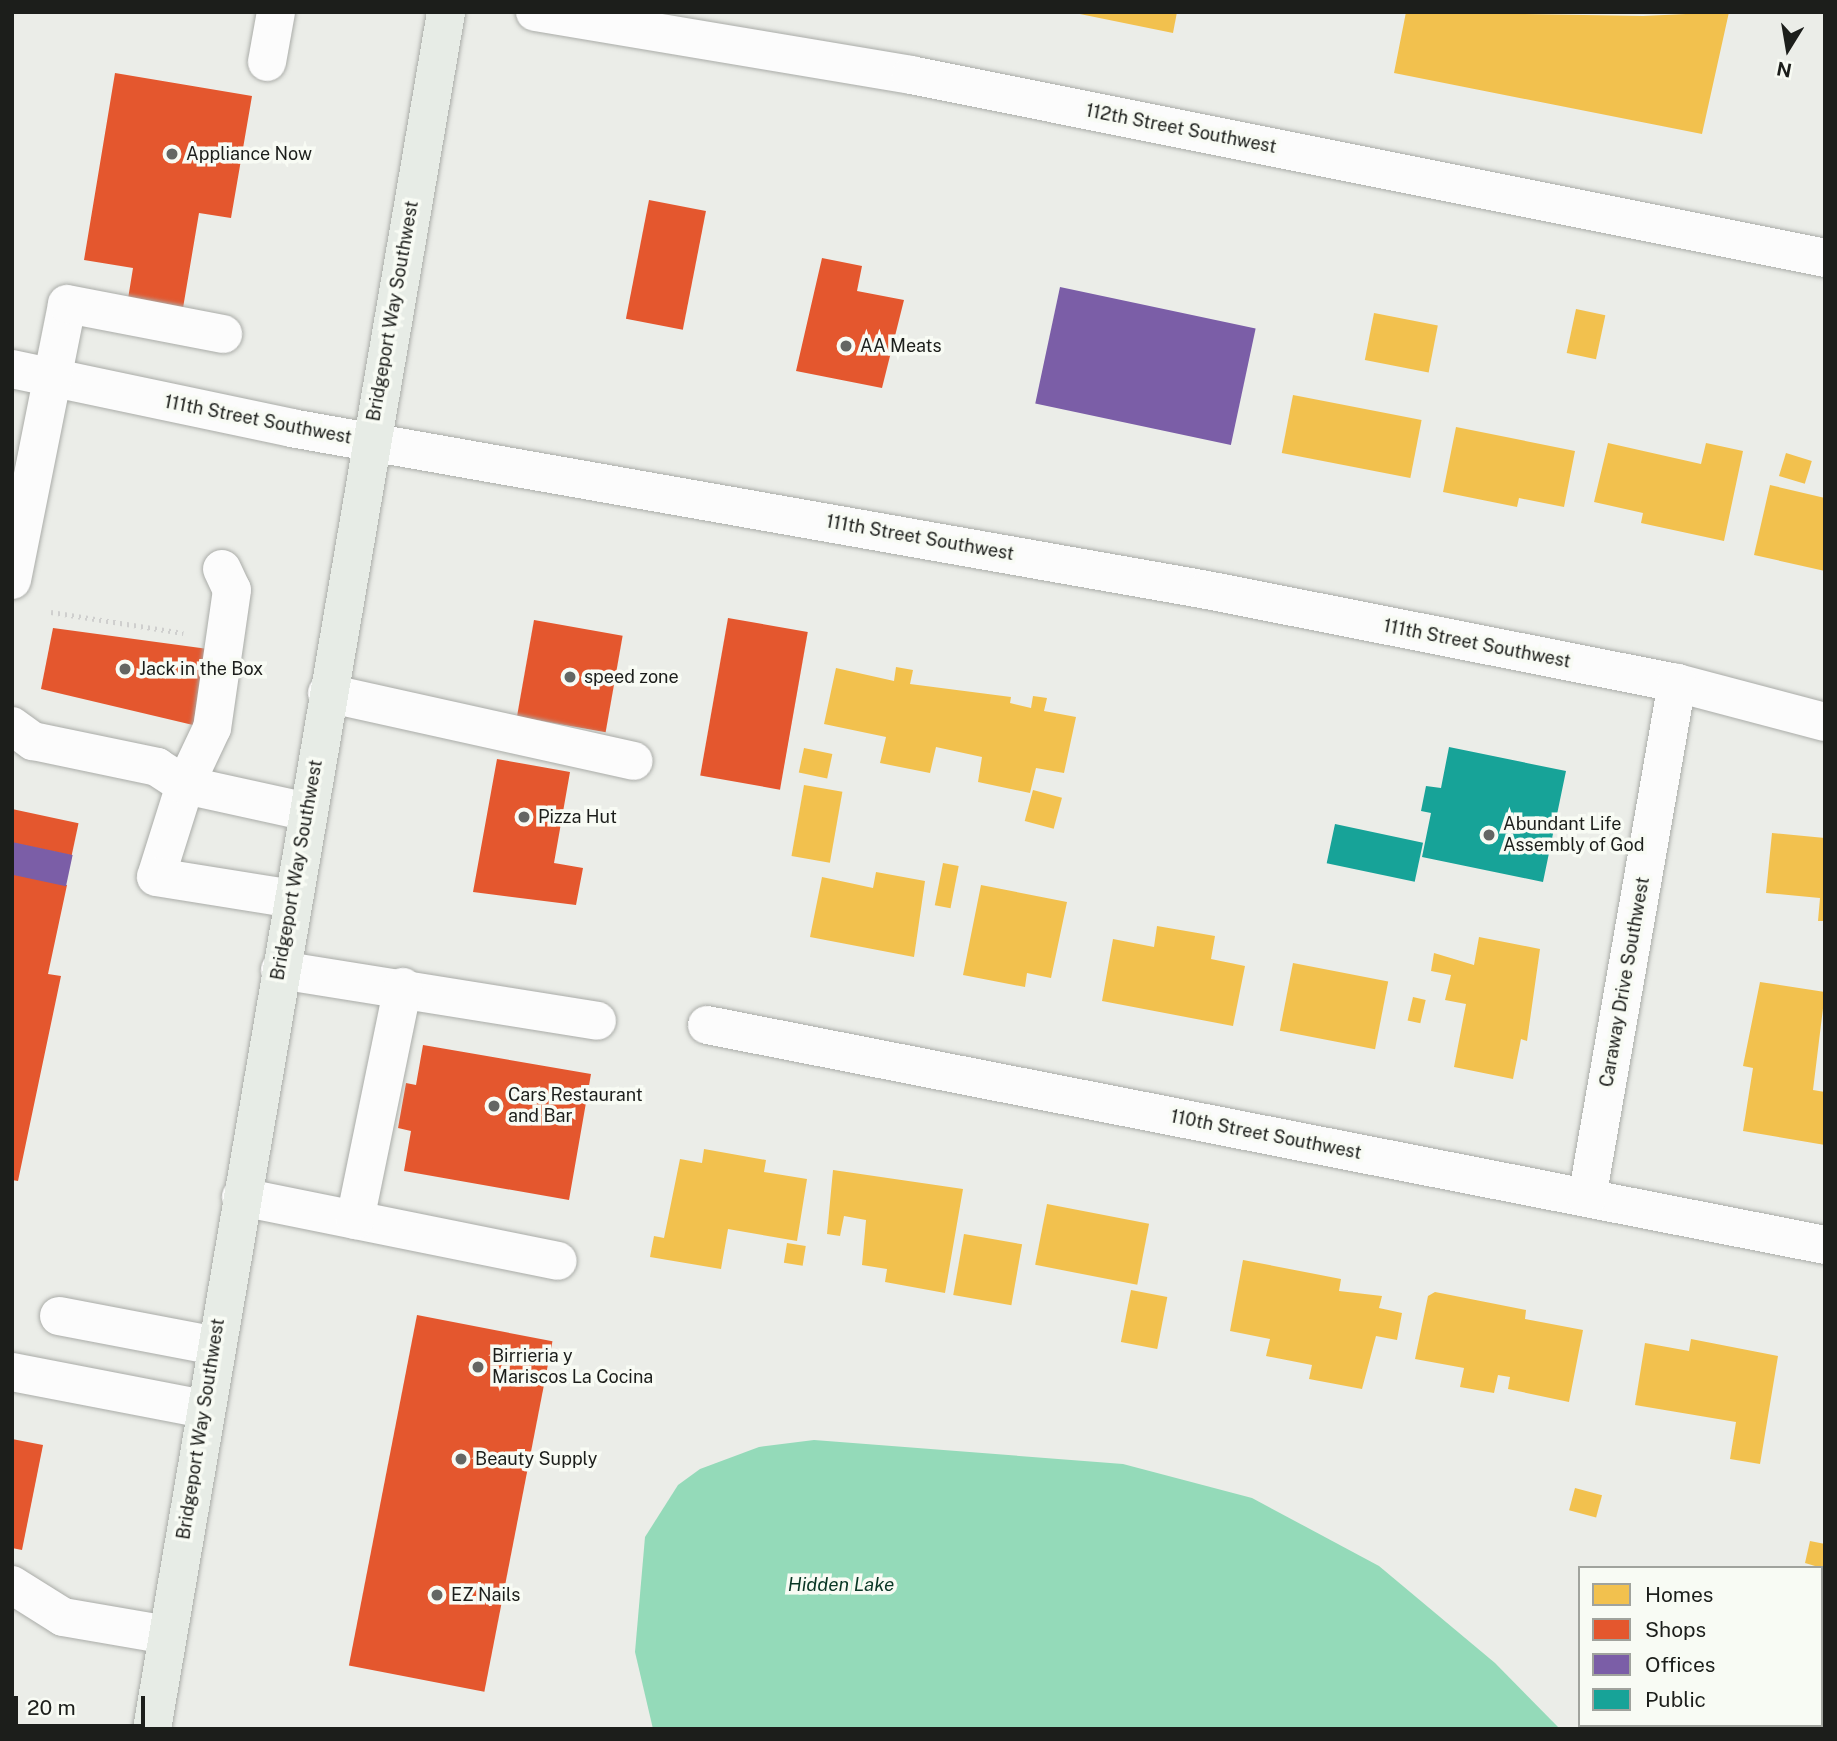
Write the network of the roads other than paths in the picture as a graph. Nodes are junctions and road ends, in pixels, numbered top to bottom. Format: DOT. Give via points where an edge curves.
graph roads {
  1 [pos="276,12"];
  2 [pos="446,12"];
  3 [pos="535,12"];
  4 [pos="267,62"];
  5 [pos="1825,258"];
  6 [pos="222,334"];
  7 [pos="12,369"];
  8 [pos="55,375"];
  9 [pos="370,442"];
  10 [pos="222,569"];
  11 [pos="12,580"];
  12 [pos="1677,683"];
  13 [pos="327,693"];
  14 [pos="1825,722"];
  15 [pos="12,726"];
  16 [pos="634,761"];
  17 [pos="185,785"];
  18 [pos="307,812"];
  19 [pos="293,899"];
  20 [pos="280,970"];
  21 [pos="403,987"];
  22 [pos="597,1021"];
  23 [pos="707,1025"];
  24 [pos="241,1197"];
  25 [pos="1587,1198"];
  26 [pos="355,1220"];
  27 [pos="1825,1245"];
  28 [pos="558,1261"];
  29 [pos="59,1316"];
  30 [pos="216,1346"];
  31 [pos="12,1372"];
  32 [pos="204,1409"];
  33 [pos="12,1586"];
  34 [pos="12,1610"];
  35 [pos="63,1617"];
  36 [pos="167,1635"];
  37 [pos="152,1729"];
  1 -- 4 [label="street"];
  2 -- 9 [label="main road, Bridgeport Way Southwest"];
  3 -- 5 [label="street, 112th Street Southwest" via="911,75"];
  6 -- 8 [label="street" via="67,304"];
  7 -- 8 [label="street, 111th Street Southwest"];
  8 -- 9 [label="street, 111th Street Southwest" via="203,412"];
  8 -- 11 [label="street"];
  9 -- 12 [label="street, 111th Street Southwest" via="1208,590"];
  9 -- 13 [label="main road, Bridgeport Way Southwest"];
  10 -- 17 [label="street" via="232,590 212,728"];
  12 -- 14 [label="street, 111th Street Southwest"];
  12 -- 25 [label="street, Caraway Drive Southwest"];
  13 -- 16 [label="street" via="472,720 497,735"];
  13 -- 18 [label="main road, Bridgeport Way Southwest"];
  15 -- 17 [label="street" via="33,741 157,767"];
  17 -- 18 [label="street"];
  17 -- 19 [label="street" via="156,877"];
  18 -- 19 [label="main road, Bridgeport Way Southwest"];
  19 -- 20 [label="main road, Bridgeport Way Southwest"];
  20 -- 21 [label="street"];
  20 -- 24 [label="main road, Bridgeport Way Southwest"];
  21 -- 22 [label="street"];
  21 -- 26 [label="street"];
  23 -- 25 [label="street, 110th Street Southwest"];
  24 -- 26 [label="street"];
  24 -- 30 [label="main road, Bridgeport Way Southwest"];
  25 -- 27 [label="street, 110th Street Southwest"];
  26 -- 28 [label="street"];
  29 -- 30 [label="street"];
  30 -- 32 [label="main road, Bridgeport Way Southwest"];
  31 -- 32 [label="street"];
  32 -- 36 [label="main road, Bridgeport Way Southwest"];
  33 -- 35 [label="street"];
  34 -- 35 [label="street"];
  35 -- 36 [label="street"];
  36 -- 37 [label="main road, Bridgeport Way Southwest"];
}
